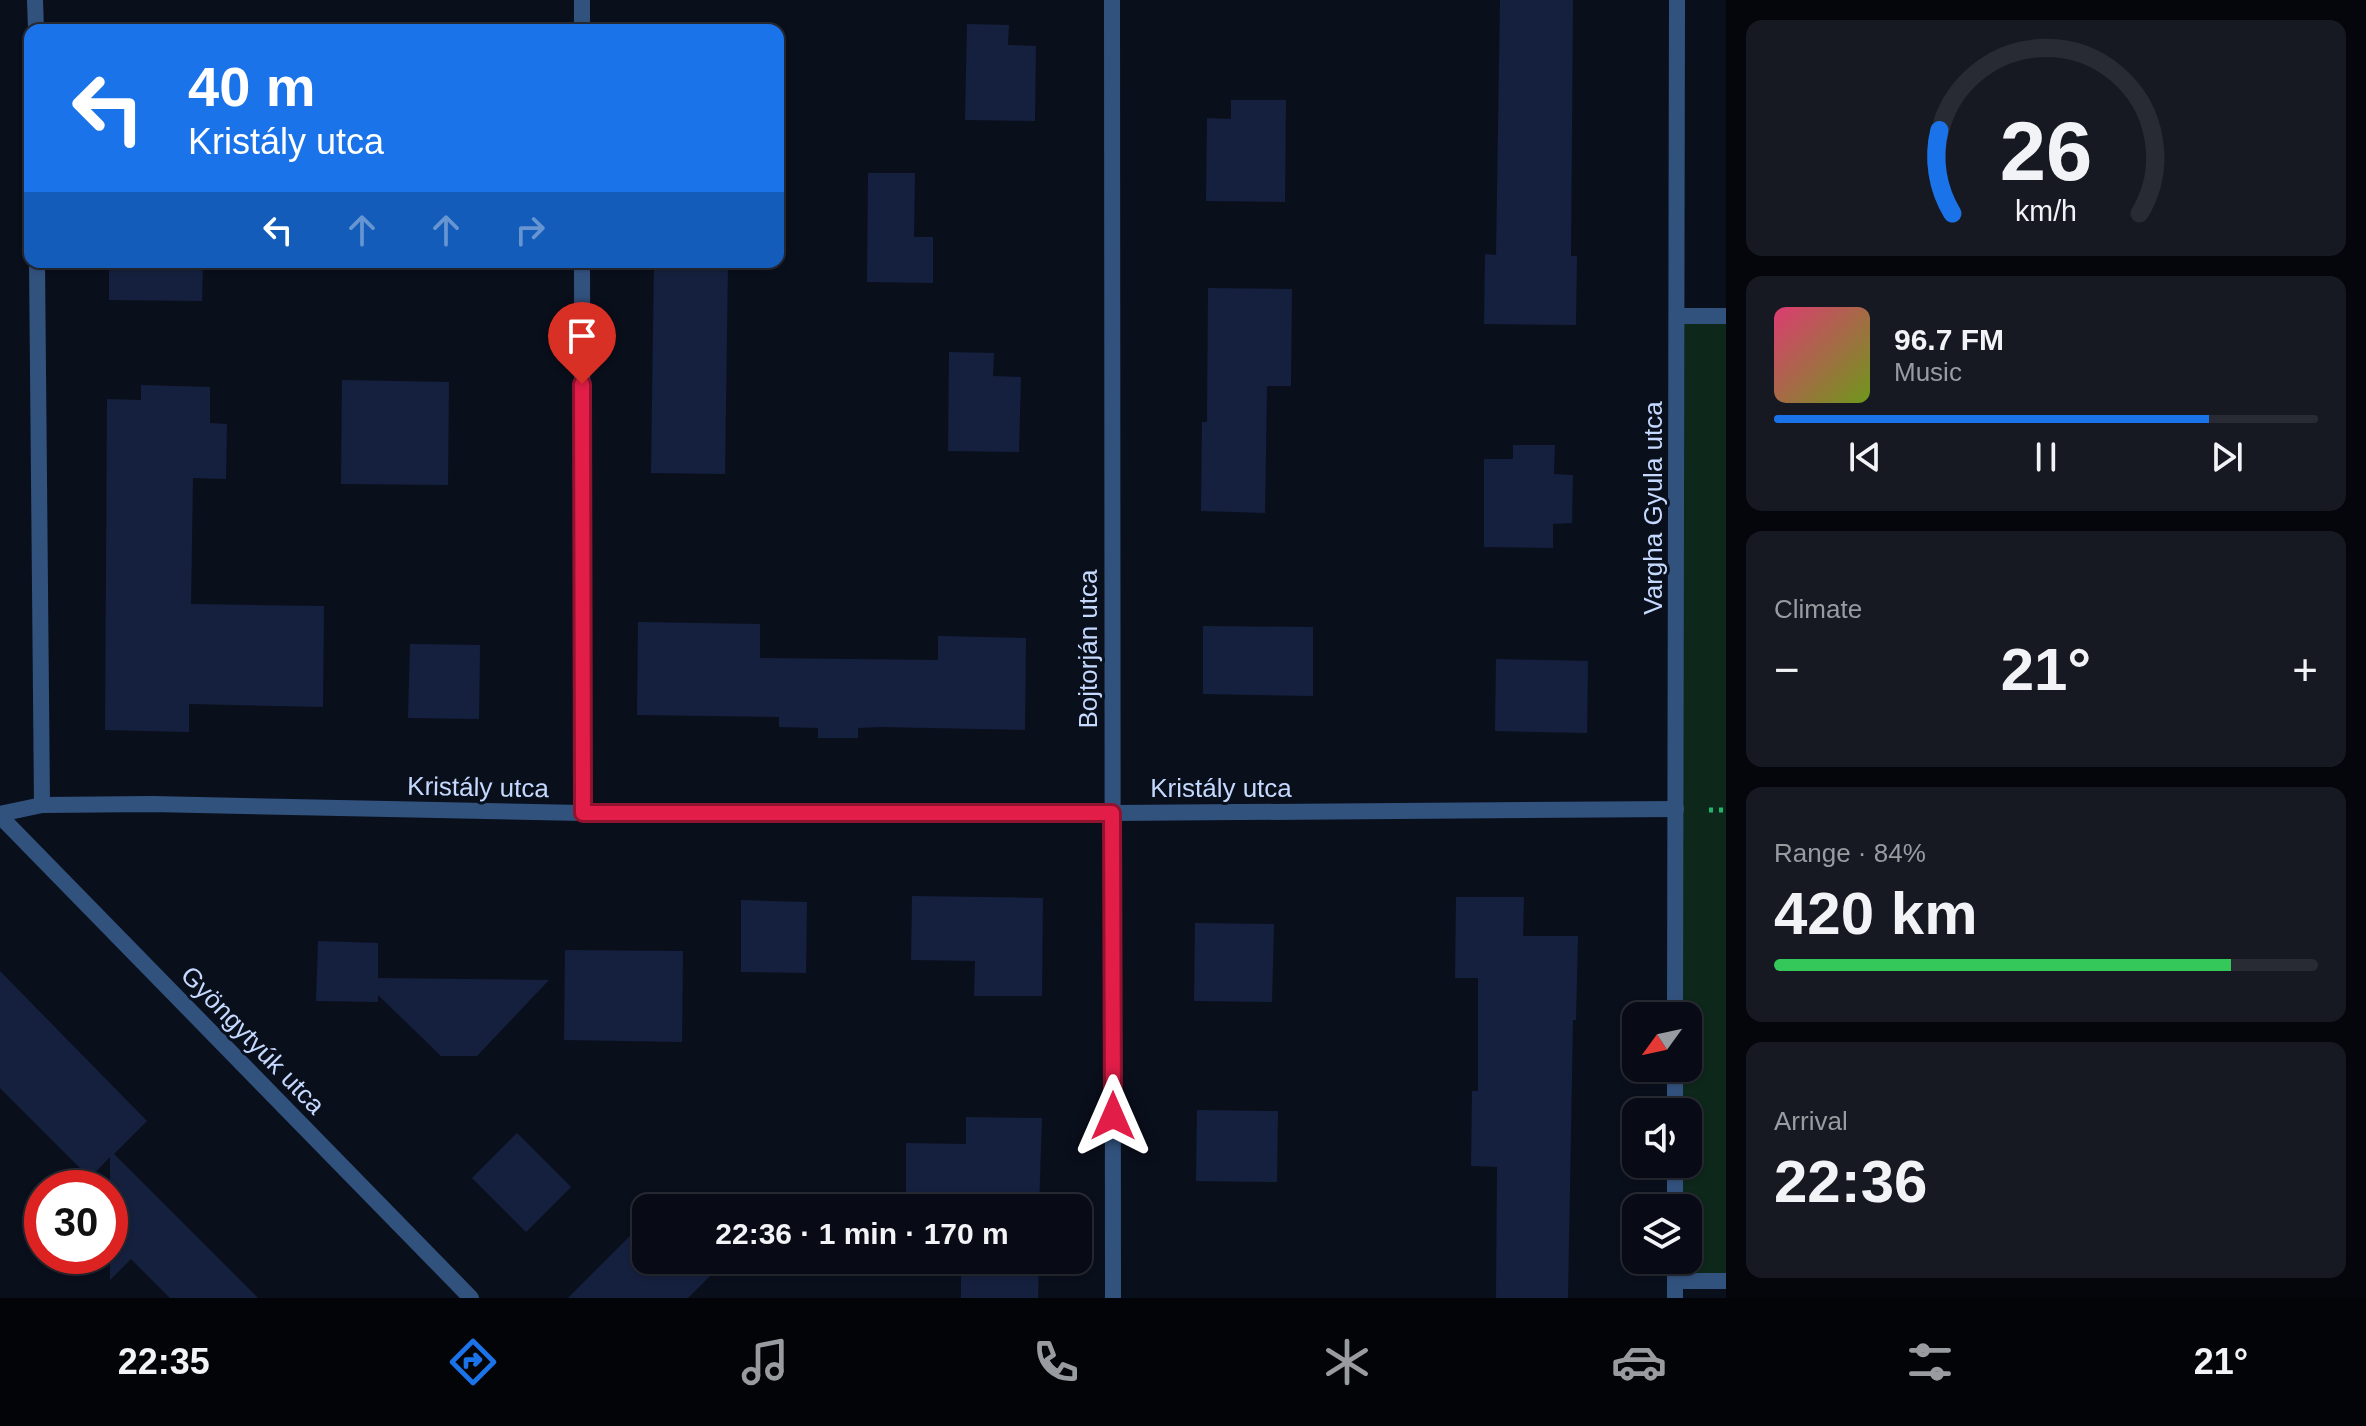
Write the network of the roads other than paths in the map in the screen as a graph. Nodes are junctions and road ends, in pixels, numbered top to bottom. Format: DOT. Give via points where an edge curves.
graph roads {
  1 [pos="35,0"];
  2 [pos="582,0"];
  3 [pos="1112,0"];
  4 [pos="1677,0"];
  5 [pos="36,24"];
  6 [pos="582,24"];
  7 [pos="37,268"];
  8 [pos="582,268"];
  9 [pos="1678,316"];
  10 [pos="1726,316"];
  11 [pos="42,805"];
  12 [pos="1676,809"];
  13 [pos="583,813"];
  14 [pos="1112,813"];
  15 [pos="0,815"];
  16 [pos="1675,1002"];
  17 [pos="1726,1281"];
  18 [pos="1675,1290"];
  19 [pos="471,1298"];
  20 [pos="1113,1298"];
  1 -- 5 [label="street"];
  2 -- 6 [label="street"];
  3 -- 14 [label="street, Bojtorján utca"];
  4 -- 9 [label="street, Vargha Gyula utca"];
  7 -- 11 [label="street"];
  8 -- 13 [label="street"];
  9 -- 10 [label="street"];
  9 -- 12 [label="street, Vargha Gyula utca"];
  11 -- 13 [label="street, Kristály utca"];
  11 -- 15 [label="street, Kristály utca"];
  12 -- 14 [label="street, Kristály utca"];
  12 -- 16 [label="street, Vargha Gyula utca"];
  13 -- 14 [label="street, Kristály utca"];
  14 -- 20 [label="street, Bojtorján utca"];
  15 -- 19 [label="street, Gyöngytyúk utca"];
  17 -- 18 [label="street"];
}
